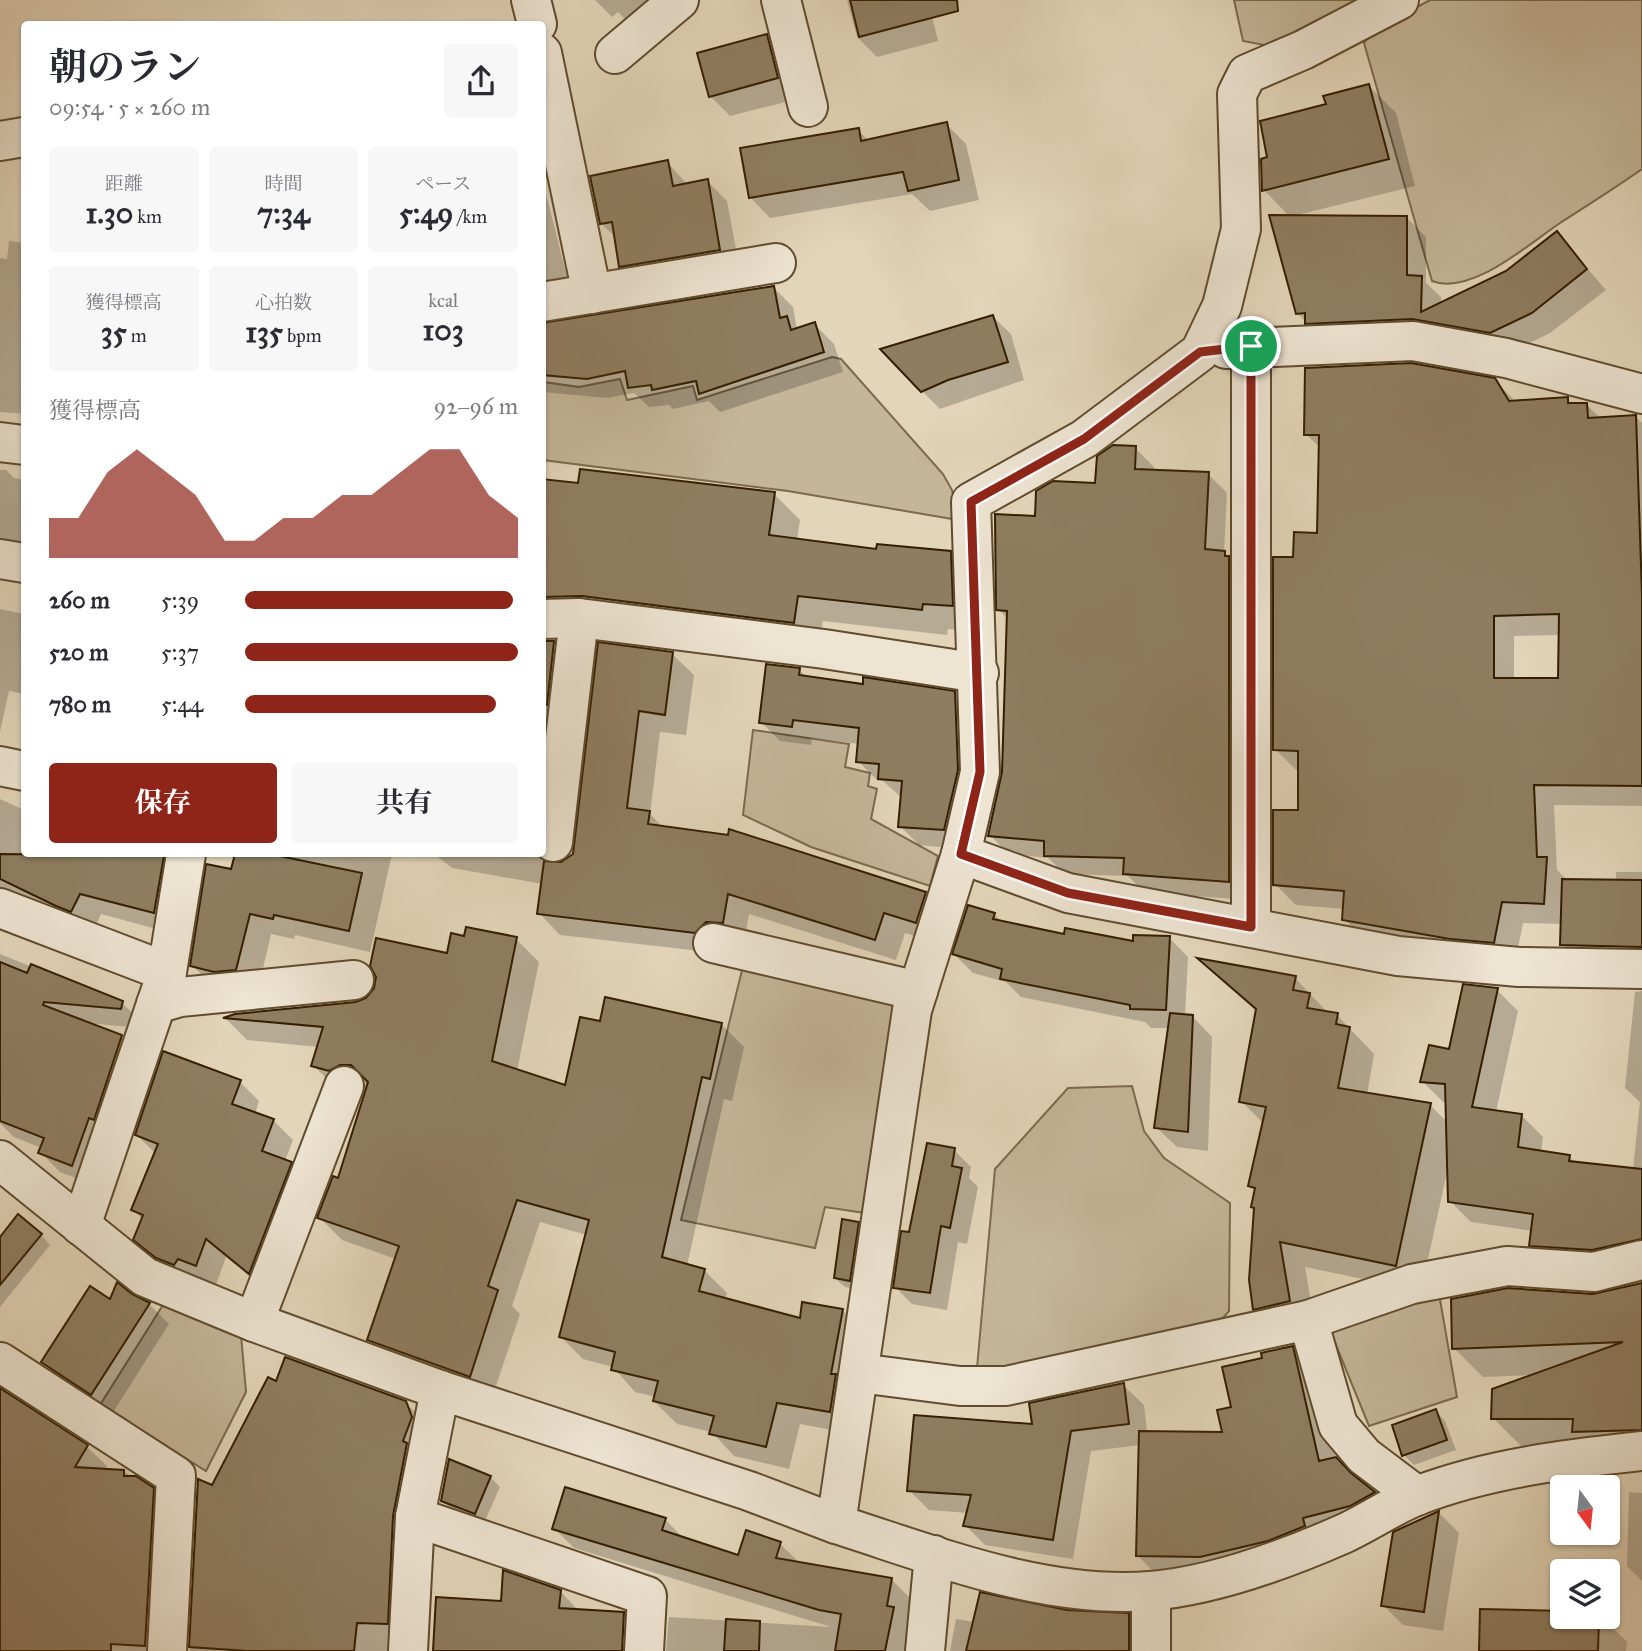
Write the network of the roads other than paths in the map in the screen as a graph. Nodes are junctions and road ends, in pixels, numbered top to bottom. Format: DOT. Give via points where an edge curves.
graph roads {
  1 [pos="531,0"];
  2 [pos="679,0"];
  3 [pos="781,0"];
  4 [pos="1399,0"];
  5 [pos="536,21"];
  6 [pos="615,54"];
  7 [pos="546,72"];
  8 [pos="808,107"];
  9 [pos="21,138"];
  10 [pos="0,141"];
  11 [pos="776,264"];
  12 [pos="592,294"];
  13 [pos="546,301"];
  14 [pos="1251,346"];
  15 [pos="1200,352"];
  16 [pos="1642,394"];
  17 [pos="0,442"];
  18 [pos="21,444"];
  19 [pos="0,559"];
  20 [pos="21,562"];
  21 [pos="561,619"];
  22 [pos="979,673"];
  23 [pos="0,766"];
  24 [pos="21,770"];
  25 [pos="553,842"];
  26 [pos="961,854"];
  27 [pos="185,857"];
  28 [pos="0,908"];
  29 [pos="1251,927"];
  30 [pos="713,943"];
  31 [pos="1642,969"];
  32 [pos="354,980"];
  33 [pos="161,988"];
  34 [pos="918,991"];
  35 [pos="344,1086"];
  36 [pos="0,1160"];
  37 [pos="81,1226"];
  38 [pos="1642,1260"];
  39 [pos="1308,1320"];
  40 [pos="254,1322"];
  41 [pos="0,1362"];
  42 [pos="859,1373"];
  43 [pos="440,1390"];
  44 [pos="1642,1451"];
  45 [pos="1417,1496"];
  46 [pos="415,1517"];
  47 [pos="836,1524"];
  48 [pos="934,1555"];
  49 [pos="1151,1591"];
  50 [pos="167,1651"];
  51 [pos="408,1651"];
  52 [pos="644,1651"];
  53 [pos="925,1651"];
  54 [pos="1151,1651"];
  1 -- 5 [label="street"];
  2 -- 6 [label="street"];
  3 -- 8 [label="street"];
  4 -- 15 [label="street" via="1247,74 1237,93 1241,229 1222,306"];
  7 -- 12 [label="street"];
  9 -- 10 [label="street"];
  11 -- 12 [label="street"];
  12 -- 13 [label="street"];
  14 -- 15 [label="street"];
  14 -- 16 [label="street" via="1413,341 1506,358"];
  14 -- 29 [label="street"];
  15 -- 22 [label="street" via="1084,439 971,502"];
  17 -- 18 [label="street"];
  19 -- 20 [label="street"];
  21 -- 22 [label="street" via="824,649"];
  21 -- 25 [label="street"];
  22 -- 26 [label="street" via="980,772"];
  23 -- 24 [label="street"];
  26 -- 29 [label="street" via="1068,893"];
  26 -- 34 [label="street"];
  27 -- 33 [label="street"];
  28 -- 33 [label="street"];
  29 -- 31 [label="street" via="1398,956 1519,967"];
  30 -- 34 [label="street"];
  32 -- 33 [label="street" via="180,997"];
  33 -- 37 [label="street"];
  34 -- 42 [label="street"];
  35 -- 40 [label="street"];
  36 -- 37 [label="street"];
  37 -- 40 [label="street" via="145,1277"];
  38 -- 39 [label="street" via="1594,1272 1507,1266 1412,1284"];
  39 -- 42 [label="street" via="1006,1386 960,1386"];
  39 -- 45 [label="street" via="1338,1425 1364,1456"];
  40 -- 43 [label="street"];
  41 -- 50 [label="street" via="176,1476"];
  42 -- 47 [label="street"];
  43 -- 46 [label="street"];
  43 -- 47 [label="street"];
  44 -- 45 [label="street" via="1475,1477"];
  45 -- 49 [label="street" via="1343,1534 1220,1578"];
  46 -- 51 [label="street"];
  46 -- 52 [label="street" via="647,1596"];
  47 -- 48 [label="street"];
  48 -- 49 [label="street" via="1027,1581 1087,1591"];
  48 -- 53 [label="street"];
  49 -- 54 [label="street"];
}
